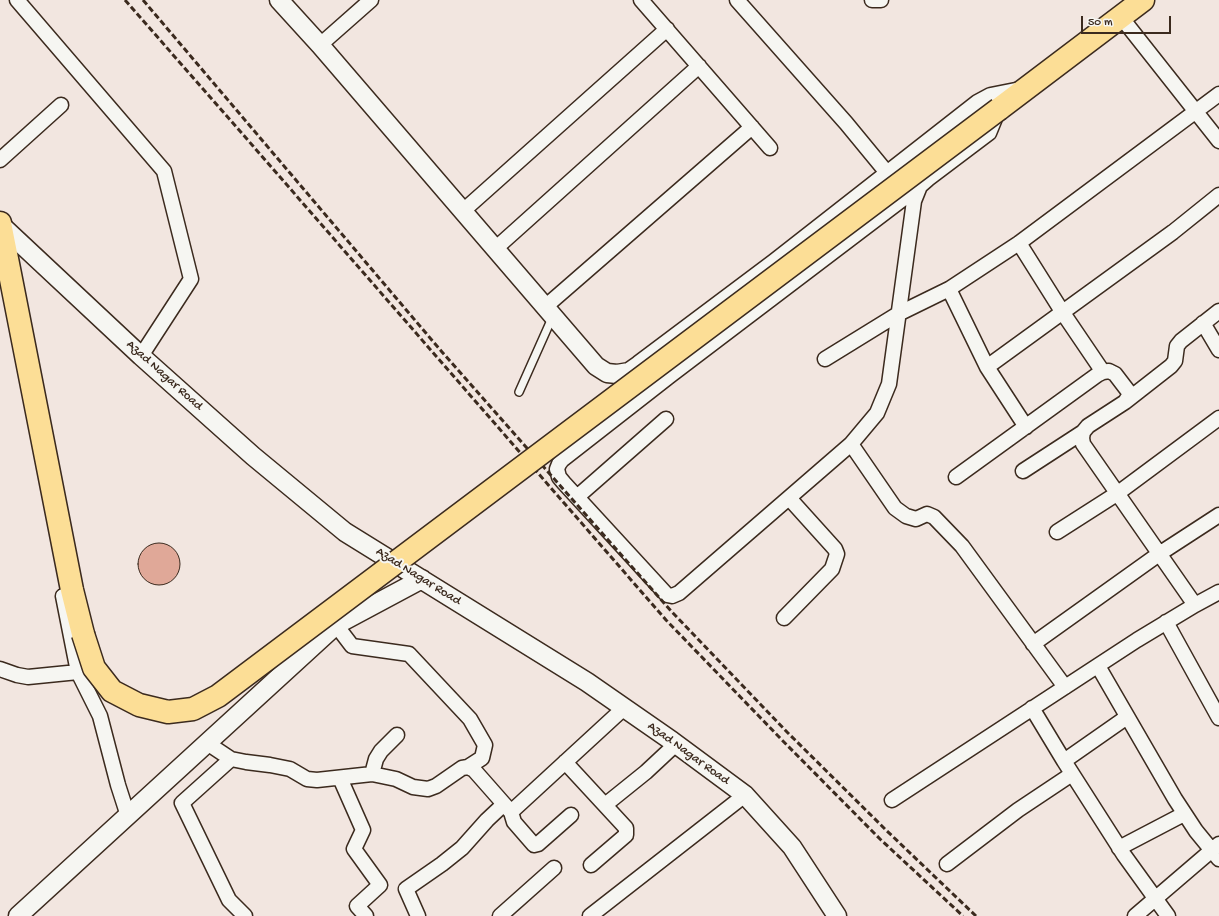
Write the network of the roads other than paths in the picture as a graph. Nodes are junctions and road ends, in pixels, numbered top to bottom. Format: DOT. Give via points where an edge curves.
graph roads {
  1 [pos="17,0"];
  2 [pos="279,0"];
  3 [pos="371,0"];
  4 [pos="641,0"];
  5 [pos="737,0"];
  6 [pos="872,0"];
  7 [pos="881,0"];
  8 [pos="1143,0"];
  9 [pos="1121,17"];
  10 [pos="667,29"];
  11 [pos="320,45"];
  12 [pos="699,66"];
  13 [pos="1023,90"];
  14 [pos="1219,94"];
  15 [pos="61,105"];
  16 [pos="999,109"];
  17 [pos="1196,112"];
  18 [pos="752,127"];
  19 [pos="1219,142"];
  20 [pos="770,148"];
  21 [pos="0,160"];
  22 [pos="888,174"];
  23 [pos="920,186"];
  24 [pos="1219,195"];
  25 [pos="463,212"];
  26 [pos="1,224"];
  27 [pos="1019,243"];
  28 [pos="495,249"];
  29 [pos="949,289"];
  30 [pos="549,311"];
  31 [pos="1219,312"];
  32 [pos="1063,313"];
  33 [pos="898,314"];
  34 [pos="1203,323"];
  35 [pos="1219,350"];
  36 [pos="141,356"];
  37 [pos="825,359"];
  38 [pos="987,367"];
  39 [pos="1103,372"];
  40 [pos="519,392"];
  41 [pos="1125,402"];
  42 [pos="1219,418"];
  43 [pos="666,419"];
  44 [pos="1026,427"];
  45 [pos="1083,432"];
  46 [pos="851,444"];
  47 [pos="1022,471"];
  48 [pos="956,477"];
  49 [pos="1118,493"];
  50 [pos="577,497"];
  51 [pos="789,498"];
  52 [pos="1219,515"];
  53 [pos="1057,532"];
  54 [pos="62,540"];
  55 [pos="1159,554"];
  56 [pos="422,579"];
  57 [pos="1219,592"];
  58 [pos="1195,605"];
  59 [pos="784,618"];
  60 [pos="1166,622"];
  61 [pos="336,625"];
  62 [pos="1033,644"];
  63 [pos="1098,666"];
  64 [pos="0,669"];
  65 [pos="78,672"];
  66 [pos="1065,687"];
  67 [pos="624,708"];
  68 [pos="1032,708"];
  69 [pos="1127,717"];
  70 [pos="1219,718"];
  71 [pos="397,735"];
  72 [pos="207,743"];
  73 [pos="676,744"];
  74 [pos="231,759"];
  75 [pos="1064,761"];
  76 [pos="565,762"];
  77 [pos="468,767"];
  78 [pos="372,774"];
  79 [pos="1072,774"];
  80 [pos="340,778"];
  81 [pos="745,796"];
  82 [pos="892,800"];
  83 [pos="605,805"];
  84 [pos="507,808"];
  85 [pos="1184,814"];
  86 [pos="571,815"];
  87 [pos="128,816"];
  88 [pos="1119,848"];
  89 [pos="1216,851"];
  90 [pos="947,864"];
  91 [pos="591,865"];
  92 [pos="554,868"];
  93 [pos="1155,899"];
  94 [pos="18,916"];
  95 [pos="245,916"];
  96 [pos="366,916"];
  97 [pos="418,916"];
  98 [pos="500,916"];
  99 [pos="590,916"];
  100 [pos="837,916"];
  101 [pos="1135,916"];
  102 [pos="1168,916"];
  1 -- 36 [label="street" via="164,171 191,279"];
  2 -- 11 [label="street"];
  3 -- 11 [label="street"];
  4 -- 10 [label="street"];
  5 -- 22 [label="street"];
  6 -- 7 [label="street"];
  8 -- 9 [label="main road"];
  9 -- 13 [label="main road"];
  9 -- 17 [label="street"];
  10 -- 12 [label="street"];
  10 -- 25 [label="street"];
  11 -- 25 [label="street"];
  12 -- 18 [label="street"];
  12 -- 28 [label="street"];
  13 -- 16 [label="main road"];
  13 -- 22 [label="street" via="984,100"];
  14 -- 17 [label="street"];
  15 -- 21 [label="street"];
  16 -- 23 [label="street" via="989,133"];
  16 -- 54 [label="main road, bridge" via="218,696 193,709 168,712 139,705 112,691 94,668 83,634"];
  17 -- 19 [label="street"];
  17 -- 27 [label="street"];
  18 -- 20 [label="street"];
  18 -- 30 [label="street"];
  22 -- 30 [label="street" via="775,263 629,372 606,373 596,366"];
  23 -- 33 [label="street" via="914,201"];
  23 -- 50 [label="street" via="671,374 562,460 557,470 559,476"];
  24 -- 32 [label="street"];
  25 -- 28 [label="street"];
  26 -- 36 [label="street, Azad Nagar Road"];
  26 -- 54 [label="main road"];
  27 -- 29 [label="street"];
  27 -- 32 [label="street"];
  28 -- 30 [label="street"];
  29 -- 33 [label="street"];
  29 -- 38 [label="street"];
  30 -- 40 [label="lane"];
  31 -- 34 [label="street"];
  32 -- 38 [label="street"];
  32 -- 39 [label="street"];
  33 -- 37 [label="street"];
  33 -- 46 [label="street" via="884,397 877,413"];
  34 -- 35 [label="street"];
  34 -- 41 [label="street" via="1177,346 1175,361 1171,366"];
  36 -- 56 [label="street, Azad Nagar Road" via="253,456 346,532"];
  38 -- 44 [label="street"];
  39 -- 41 [label="street" via="1116,374 1128,391 1129,396"];
  39 -- 44 [label="street"];
  41 -- 45 [label="street"];
  42 -- 49 [label="street"];
  43 -- 50 [label="street"];
  44 -- 48 [label="street"];
  45 -- 47 [label="street"];
  45 -- 49 [label="street" via="1084,444"];
  46 -- 51 [label="street"];
  46 -- 62 [label="street" via="895,508 916,519 927,514 934,517 962,546"];
  49 -- 53 [label="street"];
  49 -- 55 [label="street"];
  50 -- 51 [label="street" via="664,592 672,596 679,593"];
  51 -- 59 [label="street" via="837,554 832,569"];
  52 -- 55 [label="street"];
  54 -- 65 [label="street" via="58,542 55,550"];
  55 -- 58 [label="street"];
  55 -- 62 [label="street"];
  56 -- 61 [label="street"];
  56 -- 67 [label="street, Azad Nagar Road" via="581,678"];
  57 -- 58 [label="street"];
  58 -- 60 [label="street"];
  60 -- 63 [label="street"];
  60 -- 70 [label="street"];
  61 -- 72 [label="street"];
  61 -- 77 [label="street" via="352,646 409,654 414,659 470,720 485,745 482,758"];
  62 -- 66 [label="street"];
  63 -- 66 [label="street"];
  63 -- 69 [label="street"];
  64 -- 65 [label="street" via="28,676"];
  65 -- 87 [label="street" via="100,716"];
  66 -- 68 [label="street"];
  67 -- 73 [label="street, Azad Nagar Road"];
  67 -- 76 [label="street"];
  68 -- 75 [label="street"];
  68 -- 82 [label="street"];
  69 -- 75 [label="street"];
  69 -- 85 [label="street"];
  71 -- 78 [label="street" via="378,755"];
  72 -- 74 [label="street"];
  72 -- 87 [label="street"];
  73 -- 81 [label="street, Azad Nagar Road"];
  73 -- 83 [label="street"];
  74 -- 80 [label="street" via="290,769 307,779"];
  74 -- 95 [label="street" via="182,803 229,900"];
  75 -- 79 [label="street"];
  76 -- 83 [label="street"];
  76 -- 84 [label="street"];
  77 -- 78 [label="street" via="462,768 428,789"];
  77 -- 84 [label="street" via="474,770"];
  78 -- 80 [label="street"];
  79 -- 88 [label="street"];
  79 -- 90 [label="street" via="1018,810"];
  80 -- 96 [label="street" via="363,830 354,849 380,886 357,906"];
  81 -- 99 [label="street"];
  81 -- 100 [label="street, Azad Nagar Road" via="792,848"];
  83 -- 91 [label="street" via="627,832"];
  84 -- 86 [label="street" via="514,822 534,846"];
  84 -- 97 [label="street" via="487,820 462,848 406,889"];
  85 -- 88 [label="street"];
  85 -- 89 [label="street"];
  87 -- 94 [label="street"];
  88 -- 93 [label="street"];
  89 -- 93 [label="street"];
  92 -- 98 [label="street"];
  93 -- 101 [label="street"];
  93 -- 102 [label="street"];
}
